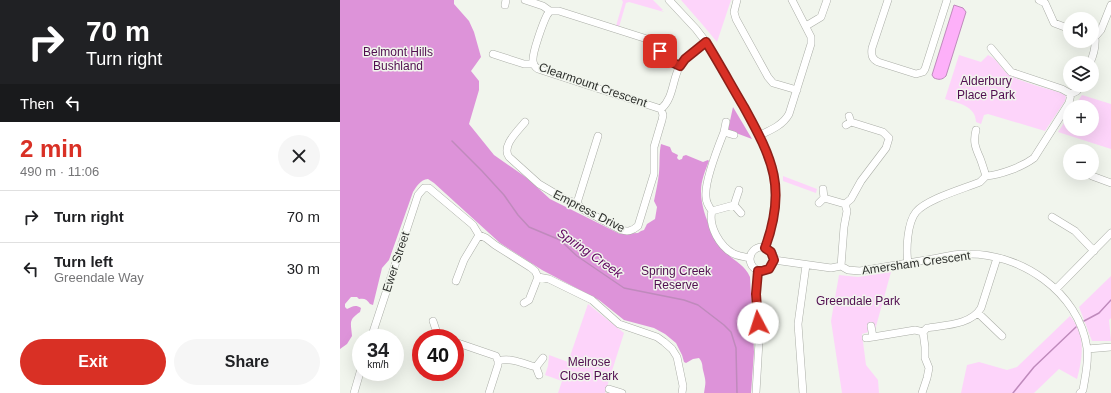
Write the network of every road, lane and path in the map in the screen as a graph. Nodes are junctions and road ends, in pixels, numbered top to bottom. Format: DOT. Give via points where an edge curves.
graph roads {
  1 [pos="525,0"];
  2 [pos="669,0"];
  3 [pos="737,0"];
  4 [pos="792,0"];
  5 [pos="827,0"];
  6 [pos="888,0"];
  7 [pos="947,0"];
  8 [pos="1039,0"];
  9 [pos="1111,5"];
  10 [pos="550,11"];
  11 [pos="806,26"];
  12 [pos="1063,26"];
  13 [pos="1099,32"];
  14 [pos="706,42"];
  15 [pos="991,48"];
  16 [pos="493,54"];
  17 [pos="533,64"];
  18 [pos="680,66"];
  19 [pos="797,90"];
  20 [pos="1075,92"];
  21 [pos="1071,94"];
  22 [pos="661,109"];
  23 [pos="848,121"];
  24 [pos="525,122"];
  25 [pos="726,122"];
  26 [pos="976,130"];
  27 [pos="724,132"];
  28 [pos="734,135"];
  29 [pos="760,135"];
  30 [pos="598,136"];
  31 [pos="986,176"];
  32 [pos="1099,179"];
  33 [pos="1111,183"];
  34 [pos="823,189"];
  35 [pos="739,190"];
  36 [pos="576,203"];
  37 [pos="845,204"];
  38 [pos="734,205"];
  39 [pos="712,211"];
  40 [pos="741,213"];
  41 [pos="1052,217"];
  42 [pos="1111,233"];
  43 [pos="479,235"];
  44 [pos="765,248"];
  45 [pos="1094,251"];
  46 [pos="750,258"];
  47 [pos="997,258"];
  48 [pos="774,260"];
  49 [pos="908,263"];
  50 [pos="806,265"];
  51 [pos="841,266"];
  52 [pos="758,271"];
  53 [pos="538,277"];
  54 [pos="456,281"];
  55 [pos="1056,289"];
  56 [pos="524,303"];
  57 [pos="978,313"];
  58 [pos="433,321"];
  59 [pos="871,326"];
  60 [pos="374,329"];
  61 [pos="436,329"];
  62 [pos="923,332"];
  63 [pos="1002,336"];
  64 [pos="464,345"];
  65 [pos="1111,347"];
  66 [pos="1087,349"];
  67 [pos="543,358"];
  68 [pos="498,361"];
  69 [pos="536,367"];
  70 [pos="539,375"];
  71 [pos="358,381"];
  72 [pos="609,389"];
  73 [pos="625,391"];
  74 [pos="1084,392"];
  75 [pos="354,393"];
  76 [pos="489,393"];
  77 [pos="682,393"];
  78 [pos="756,393"];
  79 [pos="803,393"];
  80 [pos="922,393"];
  1 -- 10 [label="street"];
  2 -- 14 [label="street"];
  3 -- 19 [label="street" via="734,12 736,19 768,77 773,83"];
  4 -- 11 [label="street"];
  5 -- 11 [label="street" via="821,17"];
  6 -- 7 [label="street" via="872,48 872,56 878,62 916,74 925,69"];
  8 -- 12 [label="street" via="1045,4 1054,23"];
  9 -- 13 [label="street"];
  10 -- 17 [label="street, Clearmount Crescent" via="533,56"];
  10 -- 18 [label="street" via="559,11 648,39 669,61"];
  11 -- 19 [label="street" via="811,44"];
  14 -- 18 [label="street, Empress Drive"];
  14 -- 29 [label="street"];
  15 -- 21 [label="street" via="1011,72"];
  16 -- 17 [label="street" via="524,64"];
  17 -- 22 [label="street, Clearmount Crescent" via="538,69"];
  18 -- 22 [label="street, Empress Drive" via="668,102"];
  19 -- 29 [label="street" via="786,120"];
  20 -- 21 [label="street"];
  21 -- 31 [label="street" via="1069,103 1034,158 995,176"];
  22 -- 36 [label="street, Empress Drive" via="663,115 654,147 654,174 638,226 630,231 621,230 582,209"];
  23 -- 37 [label="street" via="883,132 888,138 886,148"];
  24 -- 36 [label="street, Empress Drive" via="507,146 507,154 539,184"];
  25 -- 27 [label="street"];
  26 -- 31 [label="street" via="974,147"];
  27 -- 28 [label="street"];
  27 -- 39 [label="street" via="706,192 708,205"];
  29 -- 44 [label="street" via="772,165 776,193 774,221"];
  30 -- 36 [label="street"];
  31 -- 49 [label="street" via="980,182 926,203 914,213 906,250"];
  32 -- 33 [label="street"];
  34 -- 37 [label="street" via="821,200"];
  35 -- 38 [label="street"];
  37 -- 51 [label="street" via="847,211"];
  38 -- 39 [label="street"];
  38 -- 40 [label="street"];
  39 -- 46 [label="street" via="712,226 718,238 728,250"];
  41 -- 45 [label="street" via="1075,231"];
  42 -- 45 [label="street"];
  43 -- 53 [label="street" via="530,267"];
  43 -- 54 [label="street" via="464,260"];
  43 -- 60 [label="street, Ewer Street" via="473,225 432,190 424,188 418,195"];
  44 -- 46 [label="street" via="757,248"];
  44 -- 48 [label="street" via="771,252"];
  45 -- 55 [label="street"];
  46 -- 52 [label="street" via="751,264"];
  47 -- 49 [label="street, Amersham Crescent" via="965,254"];
  47 -- 55 [label="street, Amersham Crescent" via="1015,262"];
  47 -- 57 [label="street"];
  48 -- 50 [label="street, Amersham Crescent"];
  48 -- 52 [label="street" via="769,269"];
  49 -- 51 [label="street, Amersham Crescent" via="860,271 848,270"];
  50 -- 51 [label="street, Amersham Crescent" via="831,268"];
  50 -- 79 [label="street" via="798,324"];
  52 -- 78 [label="street" via="756,294 759,341"];
  53 -- 56 [label="street" via="529,300"];
  53 -- 77 [label="street" via="549,279 592,300 620,324 664,342 676,357 683,386"];
  55 -- 66 [label="street, Amersham Crescent" via="1074,310 1083,330"];
  57 -- 62 [label="street" via="963,321 927,328"];
  57 -- 63 [label="street"];
  58 -- 61 [label="street"];
  59 -- 62 [label="street" via="869,338 915,330"];
  62 -- 80 [label="street" via="925,358 929,368"];
  64 -- 68 [label="street" via="490,353 496,356"];
  65 -- 66 [label="street"];
  66 -- 74 [label="street, Amersham Crescent"];
  67 -- 69 [label="street"];
  68 -- 69 [label="street" via="510,360"];
  68 -- 76 [label="street"];
  69 -- 70 [label="street"];
  71 -- 75 [label="street"];
  72 -- 73 [label="street"];
}
